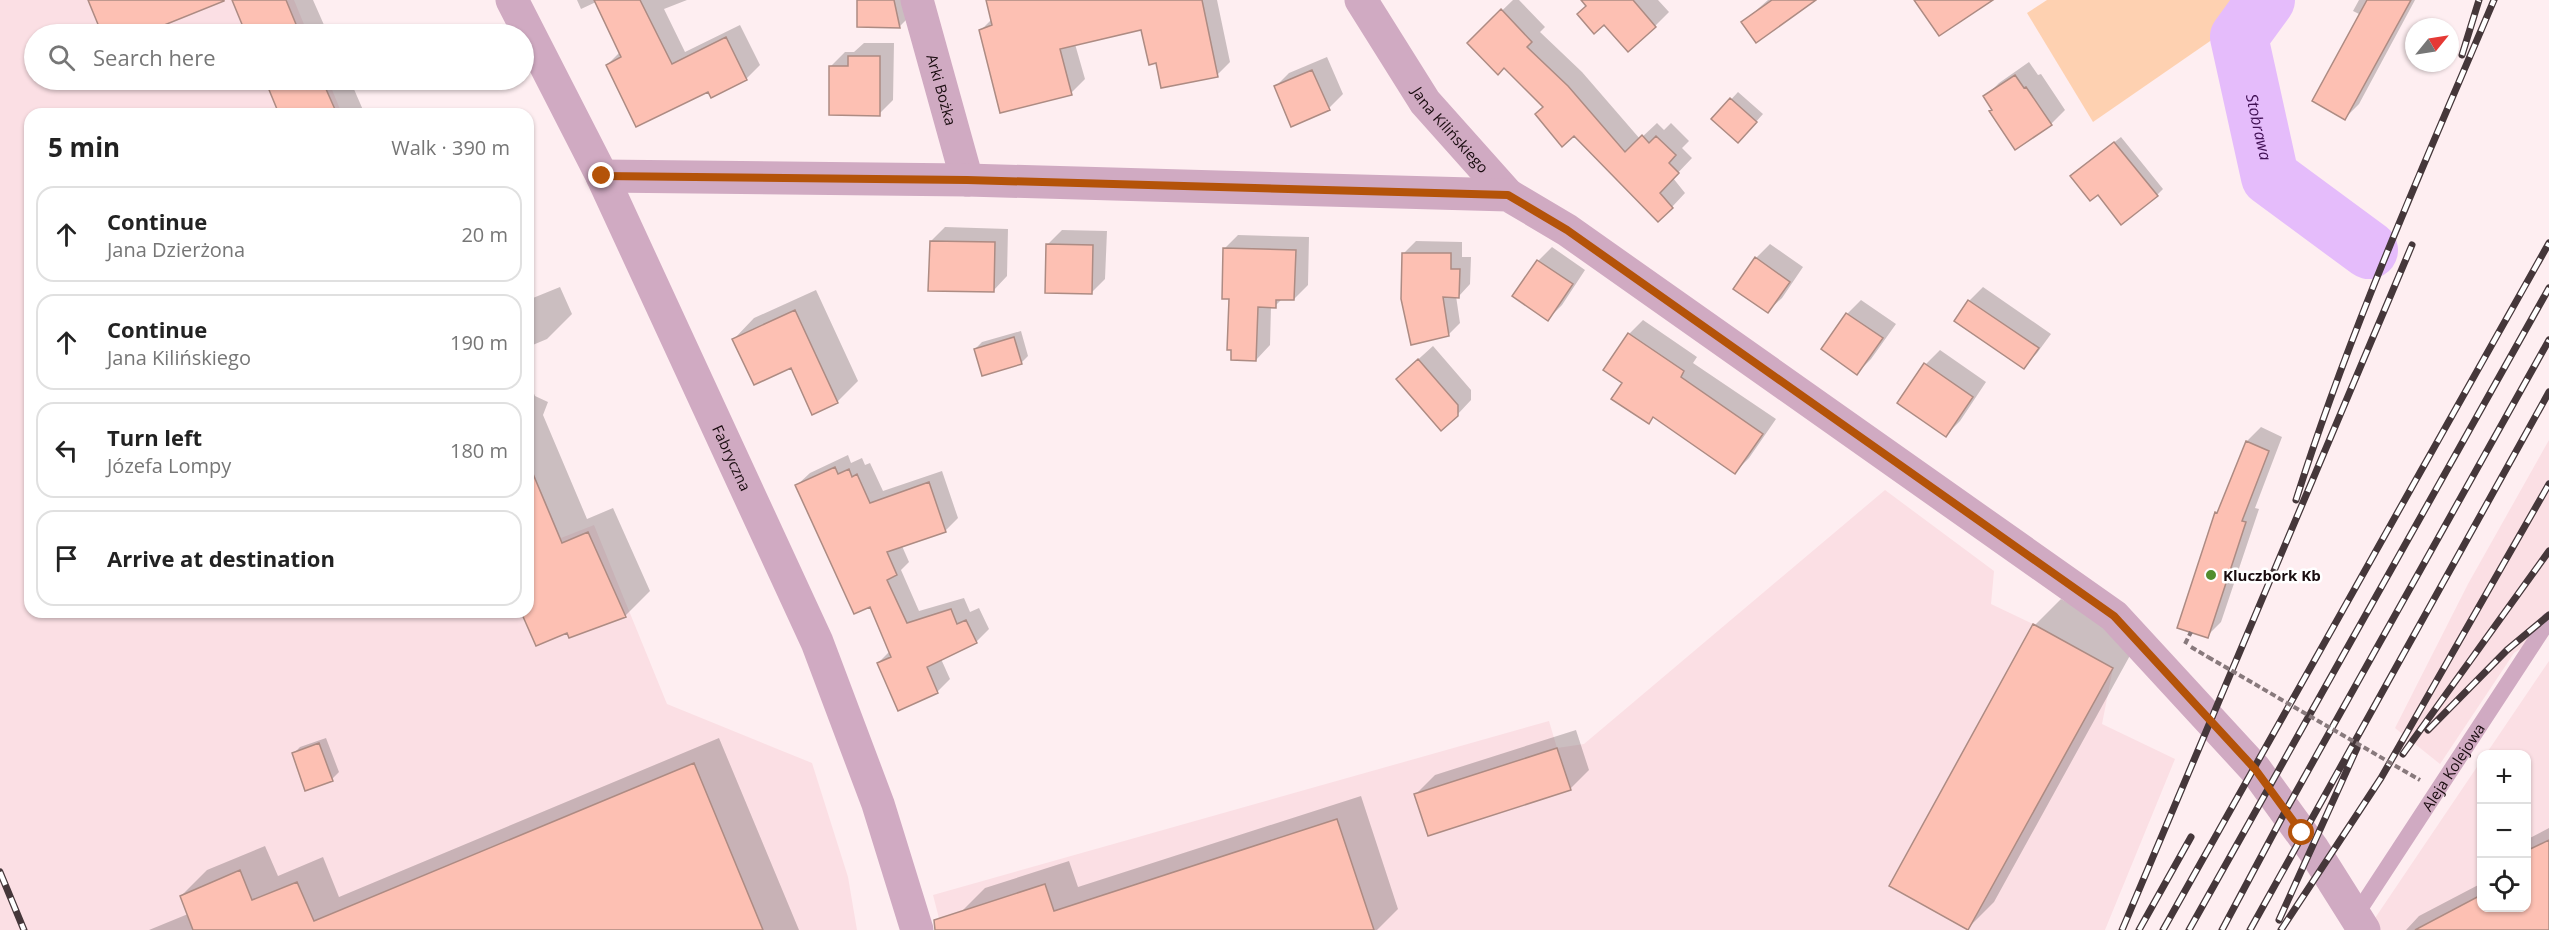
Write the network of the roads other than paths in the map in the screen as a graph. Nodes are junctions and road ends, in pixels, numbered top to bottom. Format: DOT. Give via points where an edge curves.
graph roads {
  1 [pos="512,0"];
  2 [pos="917,0"];
  3 [pos="1361,0"];
  4 [pos="524,24"];
  5 [pos="534,43"];
  6 [pos="602,176"];
  7 [pos="967,180"];
  8 [pos="1508,195"];
  9 [pos="2549,620"];
  10 [pos="2360,922"];
  11 [pos="917,930"];
  1 -- 4 [label="street, Fabryczna"];
  2 -- 7 [label="street, Arki Bożka"];
  3 -- 8 [label="street, Jana Kilińskiego" via="1425,102"];
  5 -- 6 [label="street, Fabryczna"];
  6 -- 7 [label="street"];
  6 -- 11 [label="street, Fabryczna" via="817,642 878,804"];
  7 -- 8 [label="street"];
  8 -- 10 [label="street, Jana Kilińskiego" via="1567,230 2114,616 2247,760 2308,841"];
  9 -- 10 [label="lane, Aleja Kolejowa"];
}
